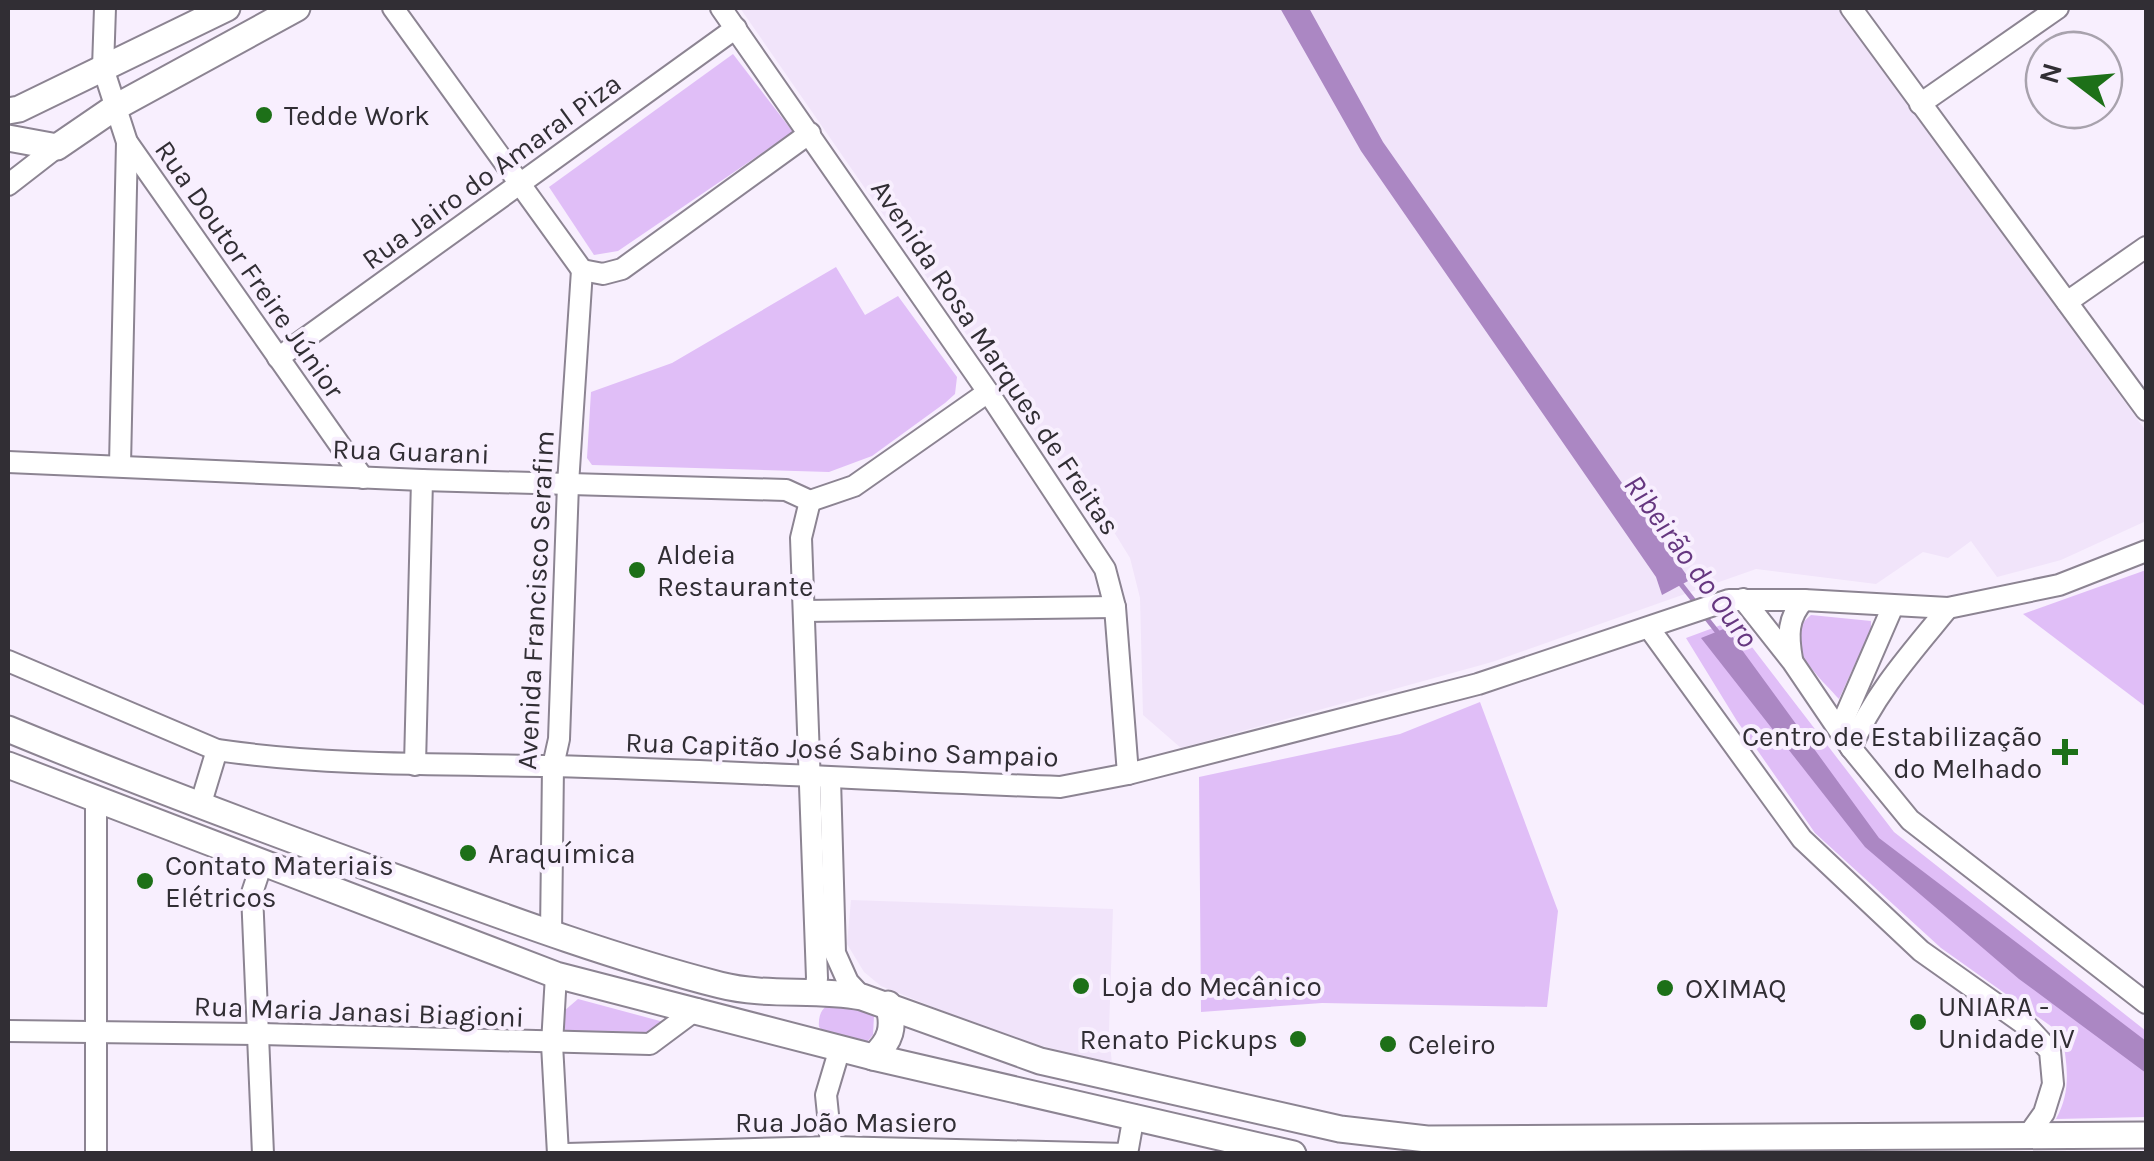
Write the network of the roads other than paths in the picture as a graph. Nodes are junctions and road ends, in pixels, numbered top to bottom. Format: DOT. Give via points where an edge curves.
graph roads {
  1 [pos="105,8"];
  2 [pos="227,8"];
  3 [pos="297,8"];
  4 [pos="393,8"];
  5 [pos="721,8"];
  6 [pos="1851,8"];
  7 [pos="2058,8"];
  8 [pos="736,28"];
  9 [pos="104,68"];
  10 [pos="1920,104"];
  11 [pos="114,108"];
  12 [pos="8,111"];
  13 [pos="810,133"];
  14 [pos="8,138"];
  15 [pos="127,142"];
  16 [pos="58,147"];
  17 [pos="8,185"];
  18 [pos="521,185"];
  19 [pos="2146,247"];
  20 [pos="582,270"];
  21 [pos="2067,302"];
  22 [pos="278,358"];
  23 [pos="988,392"];
  24 [pos="2146,410"];
  25 [pos="8,462"];
  26 [pos="120,466"];
  27 [pos="363,478"];
  28 [pos="422,480"];
  29 [pos="568,484"];
  30 [pos="810,501"];
  31 [pos="2146,551"];
  32 [pos="1736,599"];
  33 [pos="1804,600"];
  34 [pos="1892,606"];
  35 [pos="1115,607"];
  36 [pos="1948,608"];
  37 [pos="804,611"];
  38 [pos="1649,628"];
  39 [pos="8,661"];
  40 [pos="1792,661"];
  41 [pos="1840,728"];
  42 [pos="8,729"];
  43 [pos="1851,748"];
  44 [pos="217,750"];
  45 [pos="8,765"];
  46 [pos="414,765"];
  47 [pos="553,766"];
  48 [pos="1128,774"];
  49 [pos="820,778"];
  50 [pos="96,801"];
  51 [pos="200,806"];
  52 [pos="262,864"];
  53 [pos="551,934"];
  54 [pos="556,974"];
  55 [pos="815,994"];
  56 [pos="862,997"];
  57 [pos="2146,1003"];
  58 [pos="888,1004"];
  59 [pos="697,1009"];
  60 [pos="8,1031"];
  61 [pos="95,1032"];
  62 [pos="261,1034"];
  63 [pos="814,1042"];
  64 [pos="552,1044"];
  65 [pos="840,1048"];
  66 [pos="873,1056"];
  67 [pos="1134,1114"];
  68 [pos="2029,1134"];
  69 [pos="2146,1136"];
  70 [pos="2146,1146"];
  71 [pos="832,1150"];
  72 [pos="96,1154"];
  73 [pos="264,1154"];
  74 [pos="558,1154"];
  75 [pos="566,1154"];
  76 [pos="1126,1154"];
  77 [pos="1293,1154"];
  78 [pos="2138,1154"];
  1 -- 9 [label="street"];
  2 -- 9 [label="main road"];
  3 -- 11 [label="main road"];
  4 -- 18 [label="street"];
  5 -- 8 [label="street, Avenida Rosa Marques de Freitas"];
  6 -- 10 [label="street"];
  7 -- 10 [label="street"];
  8 -- 13 [label="street, Avenida Rosa Marques de Freitas"];
  8 -- 18 [label="street, Rua Jairo do Amaral Piza"];
  9 -- 11 [label="street"];
  9 -- 12 [label="main road"];
  10 -- 21 [label="street"];
  11 -- 15 [label="street"];
  11 -- 16 [label="main road"];
  13 -- 20 [label="street" via="622,269"];
  13 -- 23 [label="street, Avenida Rosa Marques de Freitas"];
  14 -- 16 [label="main road"];
  15 -- 22 [label="street, Rua Doutor Freire Júnior"];
  15 -- 26 [label="street"];
  16 -- 17 [label="street"];
  18 -- 20 [label="street"];
  18 -- 22 [label="street, Rua Jairo do Amaral Piza"];
  19 -- 21 [label="street"];
  20 -- 29 [label="street, Avenida Francisco Serafim"];
  21 -- 24 [label="street"];
  22 -- 27 [label="street, Rua Doutor Freire Júnior"];
  23 -- 30 [label="street" via="854,486"];
  23 -- 35 [label="street, Avenida Rosa Marques de Freitas" via="1105,568"];
  25 -- 26 [label="street, Rua Guarani"];
  26 -- 27 [label="street, Rua Guarani"];
  27 -- 28 [label="street, Rua Guarani"];
  28 -- 29 [label="street, Rua Guarani"];
  28 -- 46 [label="street"];
  29 -- 30 [label="street, Rua Guarani" via="786,490"];
  29 -- 47 [label="street, Avenida Francisco Serafim"];
  30 -- 37 [label="street" via="801,538"];
  31 -- 36 [label="street" via="2059,585"];
  32 -- 33 [label="street"];
  32 -- 38 [label="street, Rua Capitão José Sabino Sampaio"];
  32 -- 40 [label="street"];
  33 -- 34 [label="street"];
  33 -- 40 [label="street" via="1793,612 1788,636"];
  34 -- 36 [label="street"];
  34 -- 41 [label="street"];
  35 -- 37 [label="street"];
  35 -- 48 [label="street, Avenida Rosa Marques de Freitas"];
  36 -- 43 [label="street" via="1884,686"];
  37 -- 49 [label="street"];
  38 -- 48 [label="street, Rua Capitão José Sabino Sampaio" via="1478,684"];
  38 -- 68 [label="street" via="1802,839 1921,951 2027,1026 2050,1051 2053,1084"];
  39 -- 44 [label="street, Rua Capitão José Sabino Sampaio"];
  40 -- 41 [label="street"];
  41 -- 43 [label="street"];
  42 -- 51 [label="main road"];
  43 -- 57 [label="street" via="1910,820"];
  44 -- 46 [label="street, Rua Capitão José Sabino Sampaio"];
  44 -- 51 [label="street"];
  45 -- 50 [label="main road"];
  46 -- 47 [label="street, Rua Capitão José Sabino Sampaio"];
  47 -- 49 [label="street, Rua Capitão José Sabino Sampaio"];
  47 -- 53 [label="street, Avenida Francisco Serafim"];
  48 -- 49 [label="street, Rua Capitão José Sabino Sampaio" via="1060,788"];
  49 -- 55 [label="street"];
  49 -- 56 [label="street" via="835,953"];
  50 -- 52 [label="main road"];
  50 -- 61 [label="street"];
  51 -- 53 [label="main road"];
  52 -- 54 [label="main road"];
  52 -- 62 [label="street" via="252,893"];
  53 -- 55 [label="main road" via="721,985"];
  54 -- 59 [label="main road"];
  54 -- 64 [label="street"];
  55 -- 56 [label="main road"];
  55 -- 63 [label="main road"];
  56 -- 58 [label="main road"];
  58 -- 66 [label="main road" via="891,1034"];
  58 -- 68 [label="main road" via="1040,1061 1340,1129 1427,1140"];
  59 -- 63 [label="main road"];
  59 -- 64 [label="street, Rua Maria Janasi Biagioni" via="650,1044"];
  60 -- 61 [label="street, Rua Maria Janasi Biagioni"];
  61 -- 62 [label="street, Rua Maria Janasi Biagioni"];
  61 -- 72 [label="street"];
  62 -- 64 [label="street, Rua Maria Janasi Biagioni"];
  62 -- 73 [label="street"];
  63 -- 65 [label="main road"];
  64 -- 74 [label="street"];
  65 -- 66 [label="main road"];
  65 -- 71 [label="street" via="826,1095"];
  66 -- 67 [label="main road"];
  67 -- 76 [label="street"];
  67 -- 77 [label="main road"];
  68 -- 69 [label="main road"];
  70 -- 78 [label="main road"];
  71 -- 75 [label="street, Rua João Masiero"];
  71 -- 76 [label="street, Rua João Masiero"];
}
